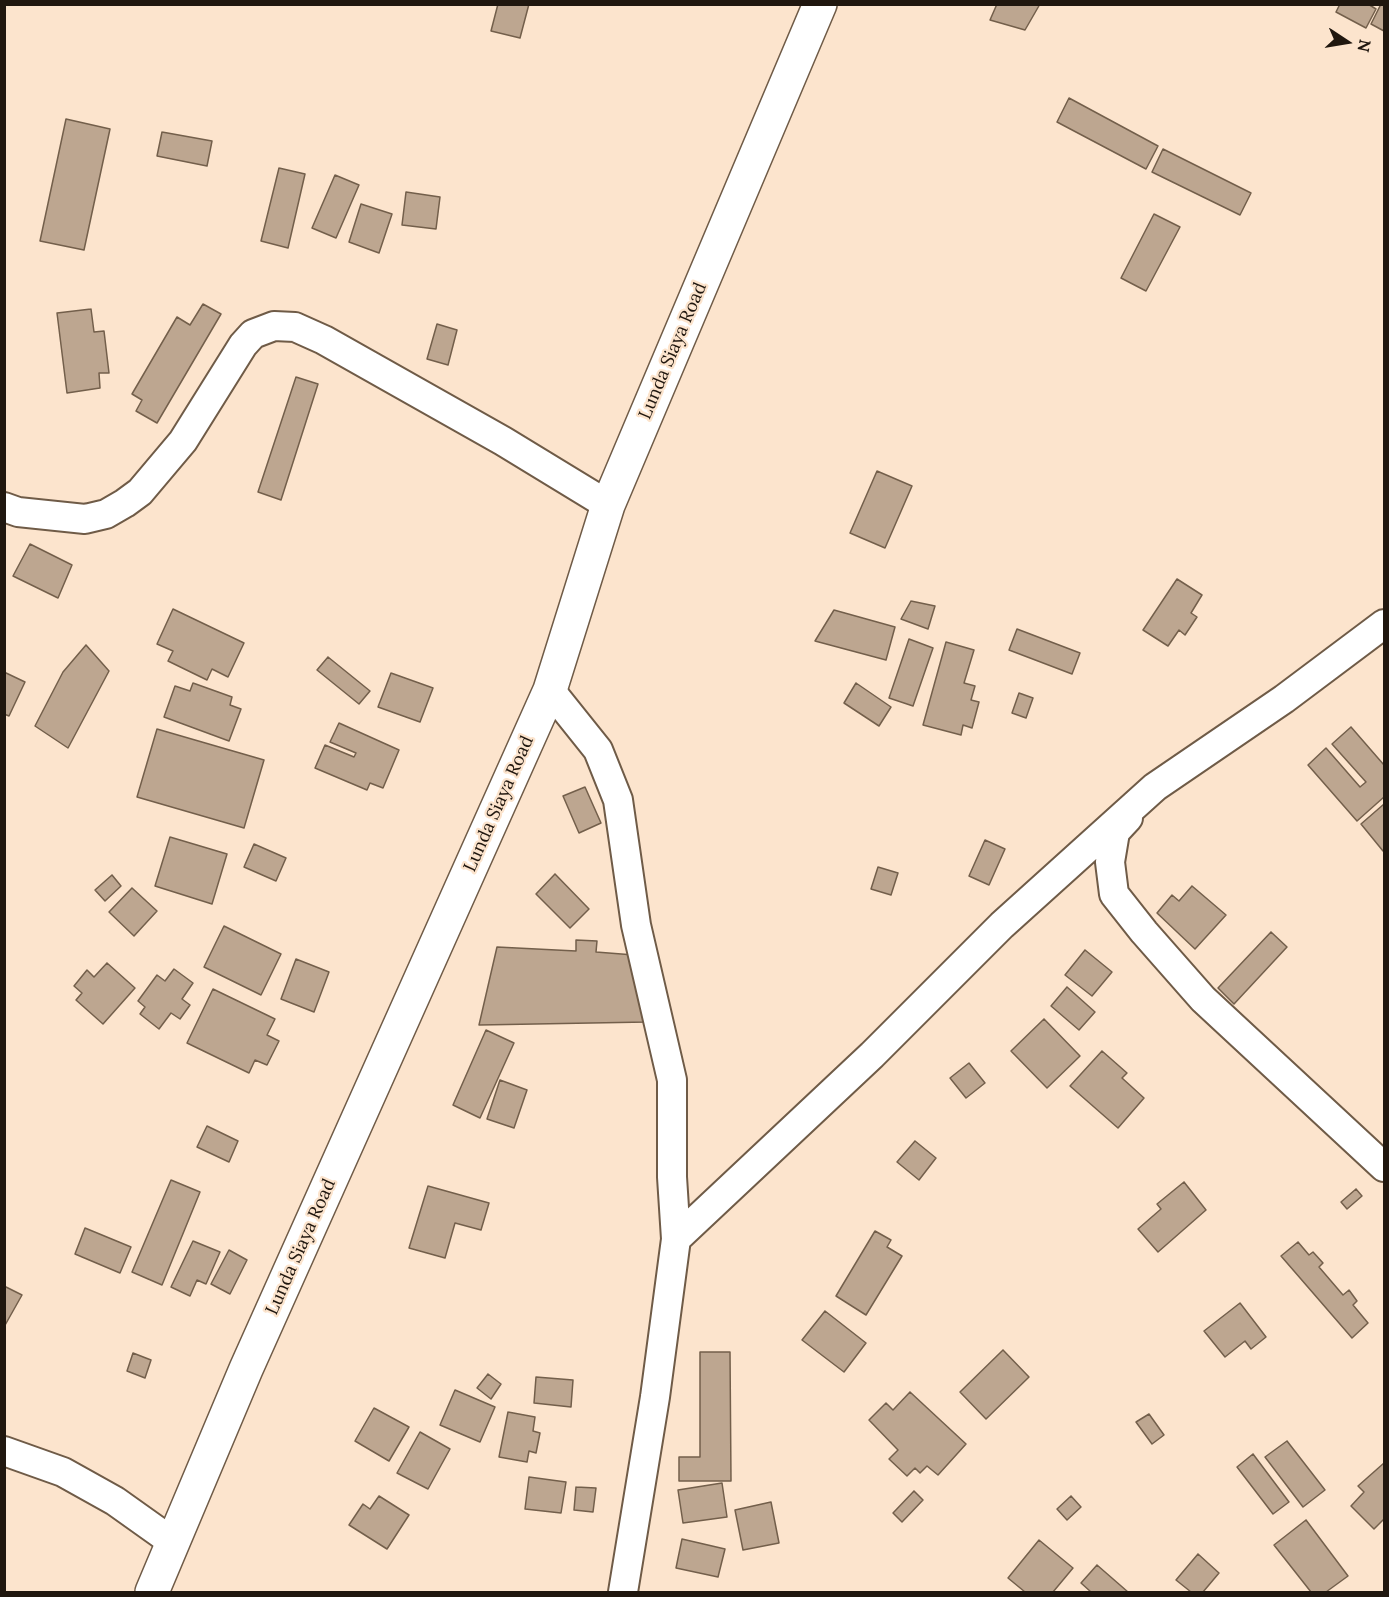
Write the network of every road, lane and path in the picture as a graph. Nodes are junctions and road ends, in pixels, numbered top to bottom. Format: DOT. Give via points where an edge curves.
graph roads {
  1 [pos="820,4"];
  2 [pos="608,505"];
  3 [pos="4,507"];
  4 [pos="1384,624"];
  5 [pos="550,690"];
  6 [pos="1155,787"];
  7 [pos="1384,1167"];
  8 [pos="676,1239"];
  9 [pos="4,1451"];
  10 [pos="174,1543"];
  11 [pos="152,1593"];
  12 [pos="623,1593"];
  1 -- 2 [label="main road, Lunda Siaya Road"];
  2 -- 3 [label="street" via="324,340 295,327 274,326 254,334 243,345 183,441 140,492 125,503 106,514 85,519"];
  2 -- 5 [label="main road, Lunda Siaya Road"];
  4 -- 6 [label="street" via="1284,699"];
  5 -- 8 [label="street" via="598,750 618,800 636,925 672,1080"];
  5 -- 10 [label="main road, Lunda Siaya Road" via="251,1358"];
  6 -- 7 [label="street" via="1115,832 1110,862 1114,894 1203,999"];
  6 -- 8 [label="street" via="1002,925 872,1055"];
  8 -- 12 [label="street"];
  9 -- 10 [label="street" via="63,1472 115,1501"];
  10 -- 11 [label="main road, Lunda Siaya Road"];
}
